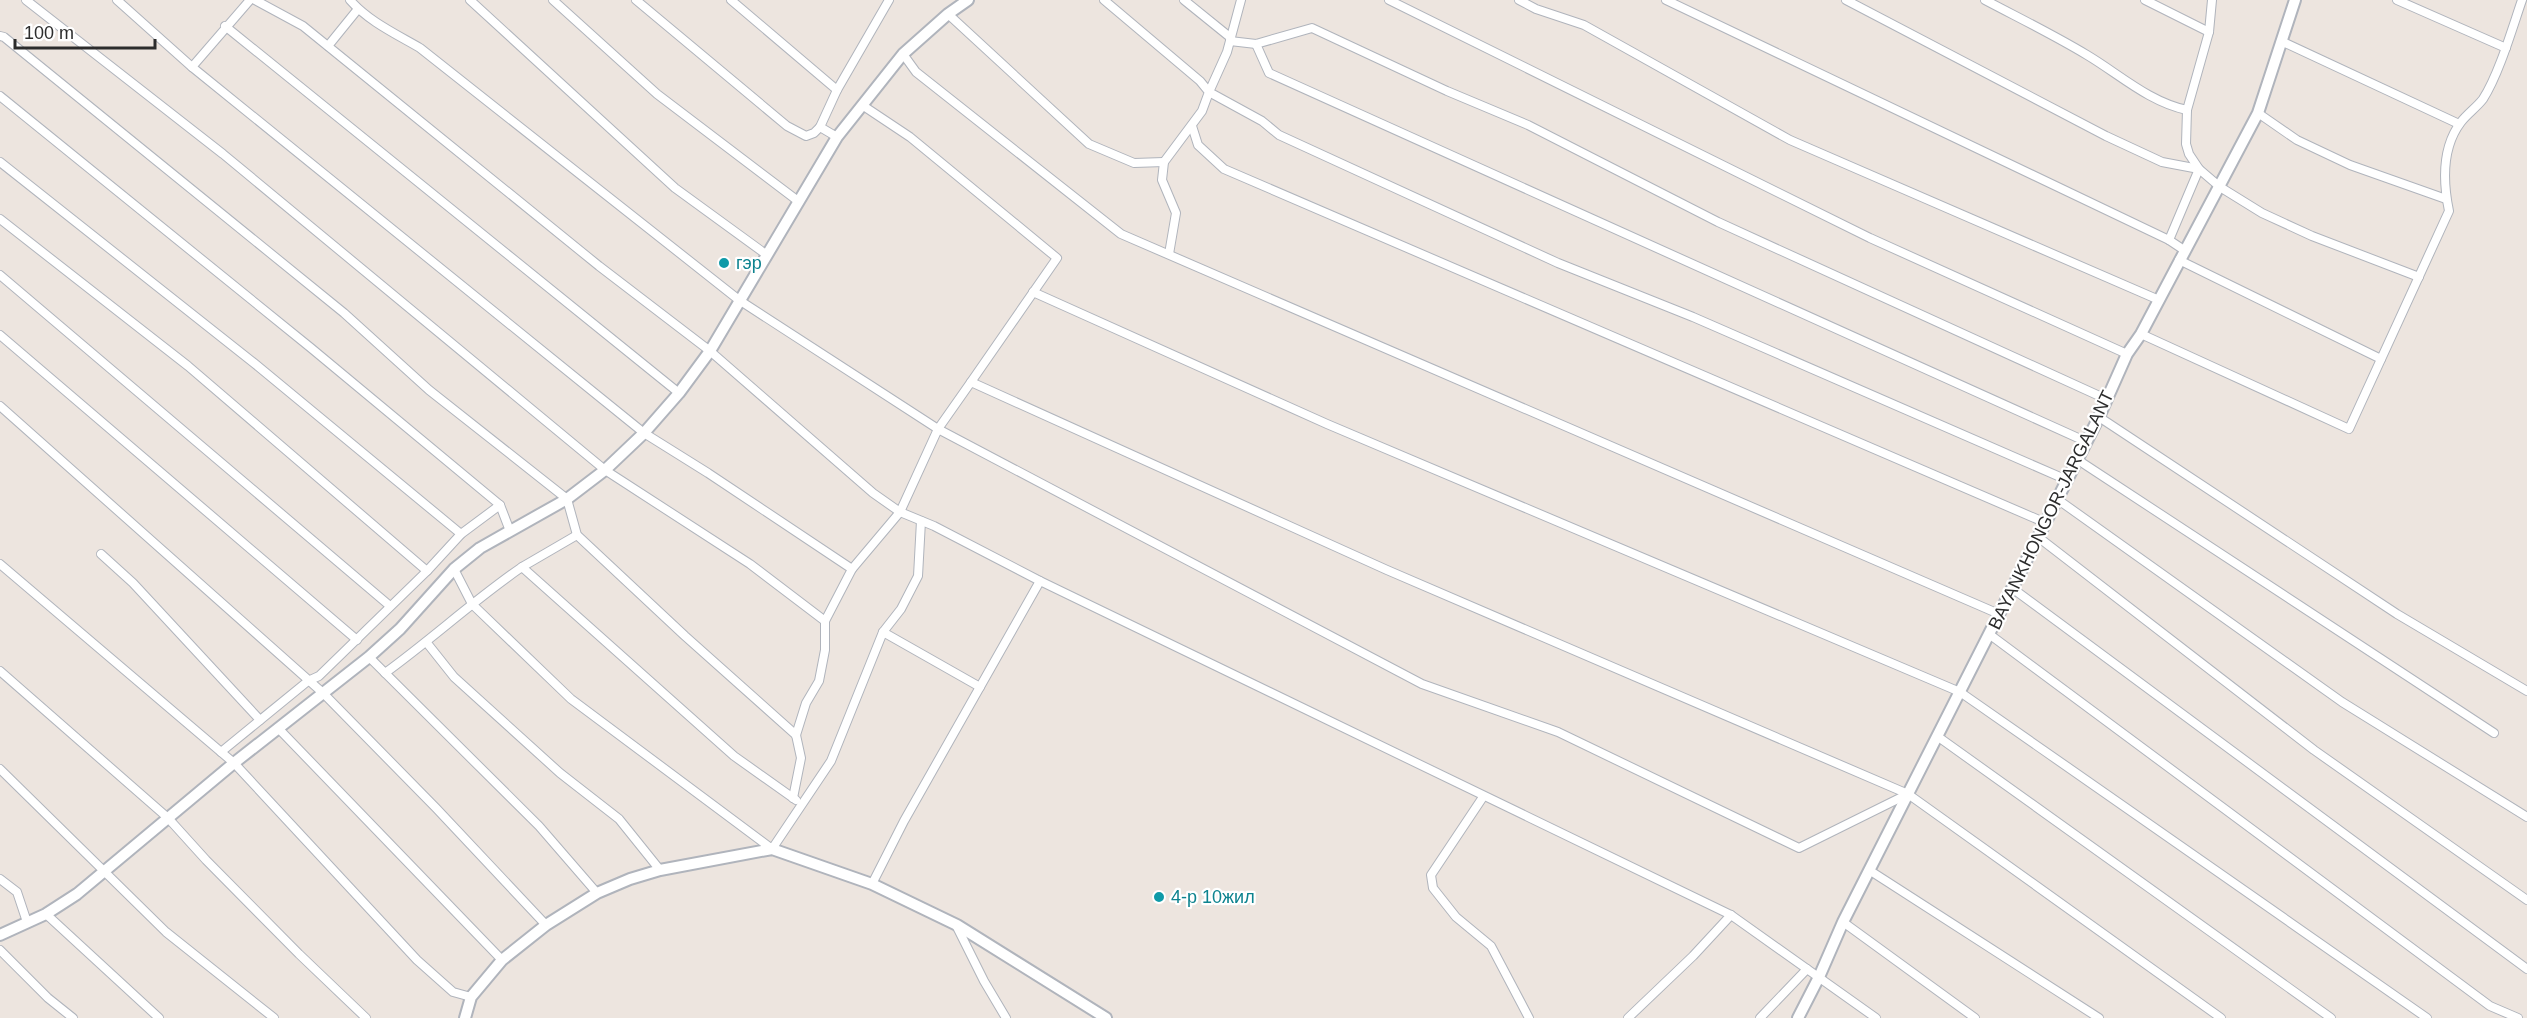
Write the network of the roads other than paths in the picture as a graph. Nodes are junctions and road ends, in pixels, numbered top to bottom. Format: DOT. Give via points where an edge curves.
graph roads {
  1 [pos="26,0"];
  2 [pos="117,0"];
  3 [pos="250,0"];
  4 [pos="255,0"];
  5 [pos="350,0"];
  6 [pos="470,0"];
  7 [pos="553,0"];
  8 [pos="636,0"];
  9 [pos="731,0"];
  10 [pos="889,0"];
  11 [pos="968,0"];
  12 [pos="1104,0"];
  13 [pos="1184,0"];
  14 [pos="1241,0"];
  15 [pos="1389,0"];
  16 [pos="1519,0"];
  17 [pos="1666,0"];
  18 [pos="1846,0"];
  19 [pos="1985,0"];
  20 [pos="2145,0"];
  21 [pos="2212,0"];
  22 [pos="2295,0"];
  23 [pos="2397,0"];
  24 [pos="2522,0"];
  25 [pos="358,9"];
  26 [pos="948,14"];
  27 [pos="225,26"];
  28 [pos="2208,32"];
  29 [pos="1,34"];
  30 [pos="1230,40"];
  31 [pos="2282,41"];
  32 [pos="1256,44"];
  33 [pos="328,46"];
  34 [pos="2506,48"];
  35 [pos="903,54"];
  36 [pos="192,67"];
  37 [pos="837,90"];
  38 [pos="1209,93"];
  39 [pos="0,96"];
  40 [pos="862,105"];
  41 [pos="2187,110"];
  42 [pos="2258,113"];
  43 [pos="2460,124"];
  44 [pos="1192,126"];
  45 [pos="820,127"];
  46 [pos="837,137"];
  47 [pos="0,162"];
  48 [pos="1164,162"];
  49 [pos="2199,169"];
  50 [pos="2220,187"];
  51 [pos="2446,200"];
  52 [pos="798,201"];
  53 [pos="0,219"];
  54 [pos="2169,240"];
  55 [pos="1169,254"];
  56 [pos="767,255"];
  57 [pos="2182,255"];
  58 [pos="0,275"];
  59 [pos="2419,277"];
  60 [pos="1033,292"];
  61 [pos="739,300"];
  62 [pos="2159,300"];
  63 [pos="0,334"];
  64 [pos="2142,334"];
  65 [pos="710,351"];
  66 [pos="2127,354"];
  67 [pos="2381,359"];
  68 [pos="971,382"];
  69 [pos="679,393"];
  70 [pos="2106,399"];
  71 [pos="0,406"];
  72 [pos="2099,417"];
  73 [pos="938,429"];
  74 [pos="644,433"];
  75 [pos="2087,442"];
  76 [pos="2078,460"];
  77 [pos="605,470"];
  78 [pos="2067,480"];
  79 [pos="567,499"];
  80 [pos="2057,499"];
  81 [pos="500,505"];
  82 [pos="900,512"];
  83 [pos="921,521"];
  84 [pos="2046,523"];
  85 [pos="510,531"];
  86 [pos="461,534"];
  87 [pos="577,535"];
  88 [pos="2038,537"];
  89 [pos="101,554"];
  90 [pos="0,564"];
  91 [pos="522,567"];
  92 [pos="454,569"];
  93 [pos="852,569"];
  94 [pos="427,571"];
  95 [pos="1040,581"];
  96 [pos="2012,588"];
  97 [pos="472,604"];
  98 [pos="390,606"];
  99 [pos="1999,614"];
  100 [pos="825,621"];
  101 [pos="883,632"];
  102 [pos="1989,634"];
  103 [pos="357,640"];
  104 [pos="427,643"];
  105 [pos="369,657"];
  106 [pos="0,671"];
  107 [pos="384,673"];
  108 [pos="308,681"];
  109 [pos="980,687"];
  110 [pos="1960,692"];
  111 [pos="2527,692"];
  112 [pos="323,693"];
  113 [pos="260,720"];
  114 [pos="279,728"];
  115 [pos="2494,733"];
  116 [pos="796,735"];
  117 [pos="1937,736"];
  118 [pos="221,752"];
  119 [pos="234,763"];
  120 [pos="0,769"];
  121 [pos="1908,794"];
  122 [pos="1483,797"];
  123 [pos="793,798"];
  124 [pos="802,804"];
  125 [pos="2527,817"];
  126 [pos="168,818"];
  127 [pos="772,849"];
  128 [pos="660,870"];
  129 [pos="1869,870"];
  130 [pos="104,871"];
  131 [pos="0,879"];
  132 [pos="872,884"];
  133 [pos="597,893"];
  134 [pos="2527,900"];
  135 [pos="46,914"];
  136 [pos="1731,915"];
  137 [pos="27,922"];
  138 [pos="1843,922"];
  139 [pos="546,925"];
  140 [pos="957,925"];
  141 [pos="0,934"];
  142 [pos="0,950"];
  143 [pos="502,960"];
  144 [pos="1807,969"];
  145 [pos="2527,969"];
  146 [pos="1819,977"];
  147 [pos="471,997"];
  148 [pos="73,1018"];
  149 [pos="159,1018"];
  150 [pos="274,1018"];
  151 [pos="366,1018"];
  152 [pos="465,1018"];
  153 [pos="1006,1018"];
  154 [pos="1106,1018"];
  155 [pos="1529,1018"];
  156 [pos="1628,1018"];
  157 [pos="1760,1018"];
  158 [pos="1798,1018"];
  159 [pos="1876,1018"];
  160 [pos="1975,1018"];
  161 [pos="2099,1018"];
  162 [pos="2221,1018"];
  163 [pos="2331,1018"];
  164 [pos="2427,1018"];
  165 [pos="2517,1018"];
  1 -- 77 [label="street" via="223,154"];
  2 -- 36 [label="street"];
  3 -- 27 [label="street"];
  4 -- 33 [label="street" via="303,26"];
  5 -- 25 [label="street"];
  6 -- 56 [label="street" via="675,188"];
  7 -- 52 [label="street" via="657,94"];
  8 -- 45 [label="street" via="787,126 806,136"];
  9 -- 37 [label="street"];
  10 -- 37 [label="street"];
  11 -- 26 [label="street"];
  12 -- 38 [label="street" via="1200,81"];
  13 -- 30 [label="street"];
  14 -- 30 [label="street"];
  15 -- 66 [label="street" via="1870,238"];
  16 -- 62 [label="street" via="1584,25 1790,140"];
  17 -- 54 [label="street"];
  18 -- 49 [label="street" via="2106,136 2163,162"];
  19 -- 41 [label="street" via="2085,54 2143,92"];
  20 -- 28 [label="street"];
  21 -- 28 [label="street"];
  22 -- 31 [label="street, BAYANKHONGOR-JARGALANT"];
  23 -- 34 [label="street"];
  24 -- 34 [label="street"];
  25 -- 33 [label="street"];
  25 -- 61 [label="street" via="420,48"];
  26 -- 35 [label="street"];
  26 -- 48 [label="street" via="1089,144 1134,164"];
  27 -- 36 [label="street"];
  27 -- 69 [label="street"];
  28 -- 41 [label="street"];
  29 -- 79 [label="street" via="344,313 429,390"];
  30 -- 32 [label="street"];
  30 -- 38 [label="street"];
  31 -- 42 [label="street, BAYANKHONGOR-JARGALANT"];
  31 -- 43 [label="street"];
  32 -- 70 [label="street" via="1312,28 1528,125 1718,222"];
  32 -- 75 [label="street" via="1269,73"];
  33 -- 65 [label="street"];
  34 -- 43 [label="street" via="2483,99"];
  35 -- 40 [label="street"];
  35 -- 55 [label="street" via="916,72 1121,234"];
  36 -- 74 [label="street"];
  37 -- 45 [label="street"];
  38 -- 44 [label="street"];
  38 -- 78 [label="street" via="1262,121 1279,135 1526,249"];
  39 -- 81 [label="street"];
  40 -- 46 [label="street"];
  40 -- 60 [label="street" via="910,137 1057,258"];
  41 -- 49 [label="street" via="2186,144"];
  42 -- 50 [label="street, BAYANKHONGOR-JARGALANT"];
  42 -- 51 [label="street" via="2297,140 2350,165"];
  43 -- 51 [label="street" via="2446,149"];
  44 -- 48 [label="street"];
  44 -- 84 [label="street" via="1198,145 1224,169"];
  45 -- 46 [label="street"];
  46 -- 52 [label="street"];
  47 -- 86 [label="street" via="254,363"];
  48 -- 55 [label="street" via="1162,180 1176,213"];
  49 -- 50 [label="street"];
  49 -- 54 [label="street"];
  50 -- 57 [label="street, BAYANKHONGOR-JARGALANT"];
  50 -- 59 [label="street" via="2262,213 2312,236"];
  51 -- 59 [label="street" via="2449,211"];
  52 -- 56 [label="street"];
  53 -- 94 [label="street" via="188,366"];
  54 -- 57 [label="street"];
  55 -- 99 [label="street"];
  56 -- 61 [label="street"];
  57 -- 62 [label="street, BAYANKHONGOR-JARGALANT"];
  57 -- 67 [label="street"];
  58 -- 98 [label="street"];
  59 -- 67 [label="street"];
  60 -- 68 [label="street"];
  60 -- 110 [label="street" via="1327,424"];
  61 -- 65 [label="street"];
  61 -- 73 [label="street"];
  62 -- 64 [label="street, BAYANKHONGOR-JARGALANT"];
  63 -- 103 [label="street"];
  64 -- 66 [label="street, BAYANKHONGOR-JARGALANT"];
  64 -- 67 [label="street" via="2349,429"];
  65 -- 69 [label="street"];
  65 -- 82 [label="street"];
  66 -- 70 [label="street, BAYANKHONGOR-JARGALANT"];
  68 -- 73 [label="street"];
  68 -- 121 [label="street" via="1387,570"];
  69 -- 74 [label="street"];
  70 -- 72 [label="street, BAYANKHONGOR-JARGALANT"];
  71 -- 108 [label="street"];
  72 -- 75 [label="street, BAYANKHONGOR-JARGALANT"];
  72 -- 111 [label="street" via="2397,614"];
  73 -- 82 [label="street"];
  73 -- 121 [label="street" via="1422,684 1558,732 1799,848"];
  74 -- 77 [label="street"];
  74 -- 93 [label="street"];
  75 -- 76 [label="street, BAYANKHONGOR-JARGALANT"];
  76 -- 78 [label="street, BAYANKHONGOR-JARGALANT"];
  76 -- 115 [label="street"];
  77 -- 79 [label="street"];
  77 -- 100 [label="street" via="750,564"];
  78 -- 80 [label="street, BAYANKHONGOR-JARGALANT"];
  79 -- 85 [label="street"];
  79 -- 87 [label="street"];
  80 -- 84 [label="street, BAYANKHONGOR-JARGALANT"];
  80 -- 125 [label="street" via="2342,702"];
  81 -- 85 [label="street"];
  81 -- 86 [label="street"];
  82 -- 83 [label="street"];
  82 -- 93 [label="street"];
  83 -- 95 [label="street"];
  83 -- 101 [label="street" via="918,576 901,609"];
  84 -- 88 [label="street, BAYANKHONGOR-JARGALANT"];
  85 -- 92 [label="street"];
  86 -- 94 [label="street"];
  87 -- 91 [label="street"];
  87 -- 116 [label="street"];
  88 -- 96 [label="street, BAYANKHONGOR-JARGALANT"];
  88 -- 134 [label="street" via="2314,750"];
  89 -- 113 [label="street" via="133,583"];
  90 -- 118 [label="street"];
  91 -- 97 [label="street"];
  91 -- 123 [label="street" via="734,756"];
  92 -- 97 [label="street"];
  92 -- 105 [label="street"];
  93 -- 100 [label="street"];
  94 -- 98 [label="street"];
  95 -- 109 [label="street"];
  95 -- 122 [label="street"];
  96 -- 99 [label="street, BAYANKHONGOR-JARGALANT"];
  96 -- 145 [label="street"];
  97 -- 104 [label="street"];
  97 -- 127 [label="street" via="571,699"];
  98 -- 103 [label="street"];
  99 -- 102 [label="street, BAYANKHONGOR-JARGALANT"];
  100 -- 116 [label="street" via="819,681 806,703"];
  101 -- 109 [label="street"];
  101 -- 124 [label="street" via="831,761"];
  102 -- 110 [label="street, BAYANKHONGOR-JARGALANT"];
  102 -- 165 [label="street" via="2490,1006"];
  103 -- 108 [label="street" via="319,676"];
  104 -- 107 [label="street"];
  104 -- 128 [label="street" via="454,677 560,773 619,819"];
  105 -- 107 [label="street"];
  105 -- 112 [label="street"];
  106 -- 126 [label="street"];
  107 -- 133 [label="street" via="539,826"];
  108 -- 112 [label="street"];
  108 -- 113 [label="street"];
  109 -- 132 [label="street"];
  110 -- 117 [label="street, BAYANKHONGOR-JARGALANT"];
  110 -- 164 [label="street"];
  112 -- 114 [label="street"];
  112 -- 139 [label="street"];
  113 -- 118 [label="street"];
  114 -- 119 [label="street"];
  114 -- 143 [label="street"];
  116 -- 123 [label="street" via="801,758"];
  117 -- 121 [label="street, BAYANKHONGOR-JARGALANT"];
  117 -- 163 [label="street"];
  118 -- 119 [label="street"];
  119 -- 126 [label="street"];
  119 -- 147 [label="street" via="417,960 453,992"];
  120 -- 130 [label="street"];
  121 -- 129 [label="street, BAYANKHONGOR-JARGALANT"];
  121 -- 162 [label="street"];
  122 -- 136 [label="street"];
  122 -- 155 [label="street" via="1431,875 1433,888 1456,917 1491,946"];
  123 -- 124 [label="street"];
  124 -- 127 [label="street"];
  126 -- 130 [label="street"];
  126 -- 151 [label="street"];
  127 -- 128 [label="street"];
  127 -- 132 [label="street"];
  128 -- 133 [label="street"];
  129 -- 138 [label="street, BAYANKHONGOR-JARGALANT"];
  129 -- 161 [label="street"];
  130 -- 135 [label="street"];
  130 -- 150 [label="street" via="166,932"];
  131 -- 137 [label="street" via="17,892"];
  132 -- 140 [label="street"];
  133 -- 139 [label="street"];
  135 -- 137 [label="street"];
  135 -- 149 [label="street"];
  136 -- 144 [label="street"];
  136 -- 156 [label="street"];
  137 -- 141 [label="street"];
  138 -- 146 [label="street, BAYANKHONGOR-JARGALANT"];
  138 -- 160 [label="street"];
  139 -- 143 [label="street"];
  140 -- 153 [label="street"];
  140 -- 154 [label="street"];
  142 -- 148 [label="street"];
  143 -- 147 [label="street"];
  144 -- 146 [label="street"];
  144 -- 157 [label="street"];
  146 -- 158 [label="street, BAYANKHONGOR-JARGALANT"];
  146 -- 159 [label="street"];
  147 -- 152 [label="street"];
}
